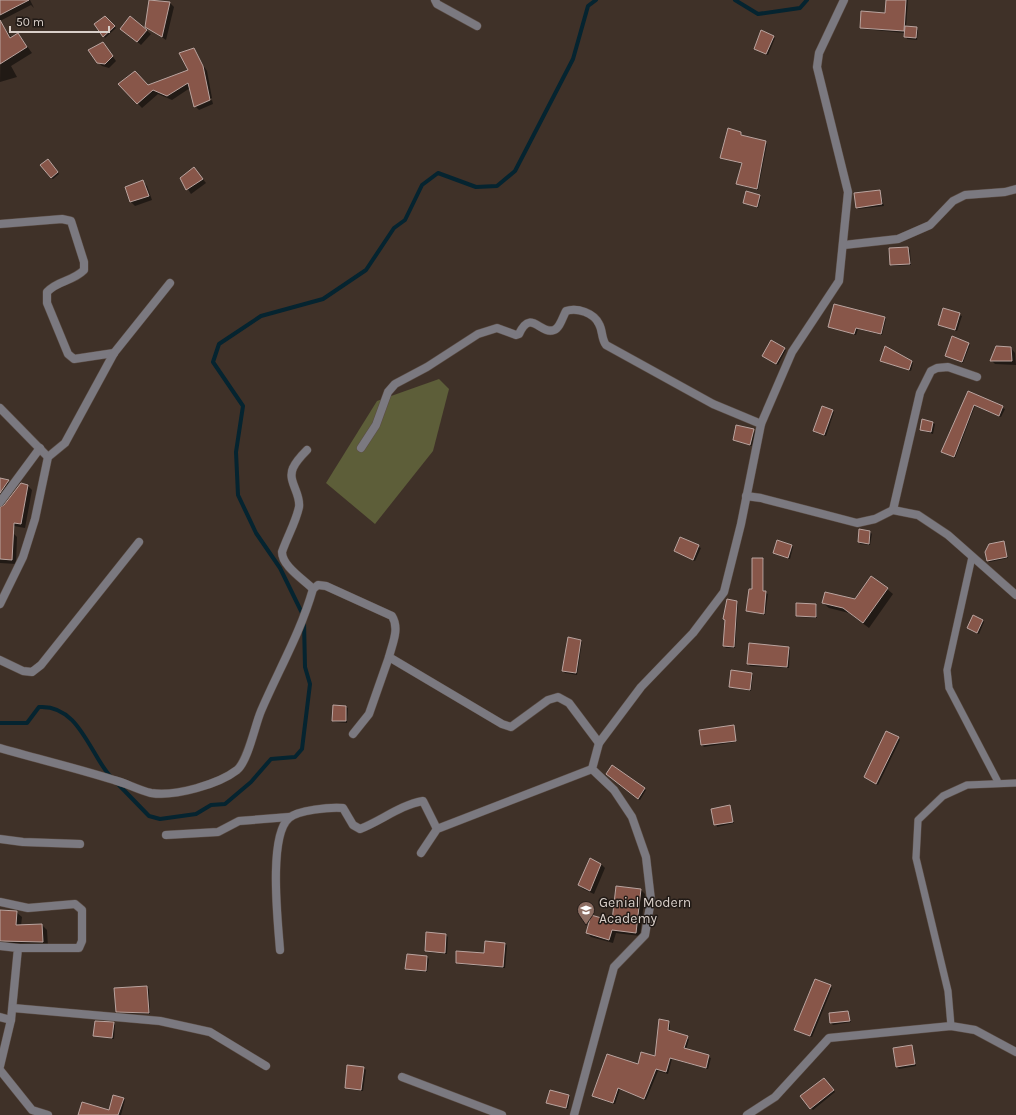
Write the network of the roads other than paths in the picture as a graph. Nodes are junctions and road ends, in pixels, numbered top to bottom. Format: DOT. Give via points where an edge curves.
graph roads {
  1 [pos="435,0"];
  2 [pos="844,0"];
  3 [pos="477,26"];
  4 [pos="1016,189"];
  5 [pos="0,224"];
  6 [pos="844,245"];
  7 [pos="170,283"];
  8 [pos="114,353"];
  9 [pos="977,377"];
  10 [pos="0,408"];
  11 [pos="761,424"];
  12 [pos="40,448"];
  13 [pos="360,448"];
  14 [pos="307,450"];
  15 [pos="48,457"];
  16 [pos="746,496"];
  17 [pos="0,502"];
  18 [pos="893,510"];
  19 [pos="139,542"];
  20 [pos="972,557"];
  21 [pos="313,589"];
  22 [pos="1016,595"];
  23 [pos="0,604"];
  24 [pos="389,657"];
  25 [pos="0,660"];
  26 [pos="354,734"];
  27 [pos="599,743"];
  28 [pos="0,748"];
  29 [pos="592,768"];
  30 [pos="997,780"];
  31 [pos="1016,782"];
  32 [pos="289,817"];
  33 [pos="438,829"];
  34 [pos="166,835"];
  35 [pos="0,839"];
  36 [pos="80,844"];
  37 [pos="422,853"];
  38 [pos="0,902"];
  39 [pos="0,946"];
  40 [pos="18,948"];
  41 [pos="280,950"];
  42 [pos="13,1008"];
  43 [pos="0,1016"];
  44 [pos="11,1020"];
  45 [pos="951,1026"];
  46 [pos="1016,1052"];
  47 [pos="0,1066"];
  48 [pos="266,1066"];
  49 [pos="0,1070"];
  50 [pos="402,1077"];
  51 [pos="48,1115"];
  52 [pos="502,1115"];
  53 [pos="574,1115"];
  54 [pos="747,1115"];
  1 -- 3 [label="street" via="437,4"];
  2 -- 6 [label="street" via="819,53 817,67 848,192"];
  4 -- 6 [label="street" via="964,195 953,201 930,225 898,239"];
  5 -- 8 [label="street" via="62,218 71,221 84,262 84,270 77,277 53,285 46,292 47,303 68,354 74,359"];
  6 -- 11 [label="street" via="839,282 792,352"];
  7 -- 8 [label="street"];
  8 -- 15 [label="street" via="65,443"];
  9 -- 18 [label="street" via="948,367 931,371 920,393"];
  10 -- 12 [label="street"];
  11 -- 13 [label="street" via="713,404 606,345 602,340 598,322 579,309 571,309 566,311 554,330 549,331 529,323 516,335 497,328 478,334 428,367 403,378 388,392 376,425"];
  11 -- 16 [label="street"];
  12 -- 15 [label="street"];
  12 -- 17 [label="street"];
  14 -- 21 [label="street" via="293,467 292,480 298,495 298,508 282,557"];
  15 -- 23 [label="street" via="35,520 22,558"];
  16 -- 18 [label="street" via="857,524"];
  16 -- 27 [label="street" via="724,592 693,633 641,687"];
  18 -- 20 [label="street" via="918,515 948,535"];
  19 -- 25 [label="street" via="41,665 32,672 23,672"];
  20 -- 22 [label="street"];
  20 -- 30 [label="lane" via="947,670 949,688"];
  21 -- 24 [label="street" via="326,586 392,616 396,622 396,631"];
  21 -- 28 [label="street" via="298,635 260,712 249,748 238,769 216,781 194,789 152,793"];
  24 -- 26 [label="street" via="369,714"];
  24 -- 27 [label="street" via="511,727 548,700 558,697 569,703"];
  27 -- 29 [label="street"];
  29 -- 33 [label="street"];
  29 -- 53 [label="street" via="614,790 632,817 646,856 651,900 646,935 614,967"];
  31 -- 45 [label="lane" via="967,785 943,796 918,820 916,858 948,991"];
  32 -- 33 [label="street" via="305,811 343,808 353,825 360,829 397,810 423,801"];
  32 -- 34 [label="street" via="239,821 218,832"];
  32 -- 41 [label="street" via="281,829 274,882"];
  33 -- 37 [label="street"];
  35 -- 36 [label="street"];
  38 -- 40 [label="street" via="28,908 75,904 82,910 82,941 79,948"];
  39 -- 40 [label="street"];
  40 -- 42 [label="street"];
  42 -- 44 [label="street"];
  42 -- 48 [label="street" via="160,1021 210,1032"];
  43 -- 44 [label="street"];
  44 -- 47 [label="street"];
  45 -- 46 [label="street" via="975,1030"];
  45 -- 54 [label="street" via="829,1038 775,1097"];
  49 -- 51 [label="street" via="32,1110"];
  50 -- 52 [label="street"];
}
